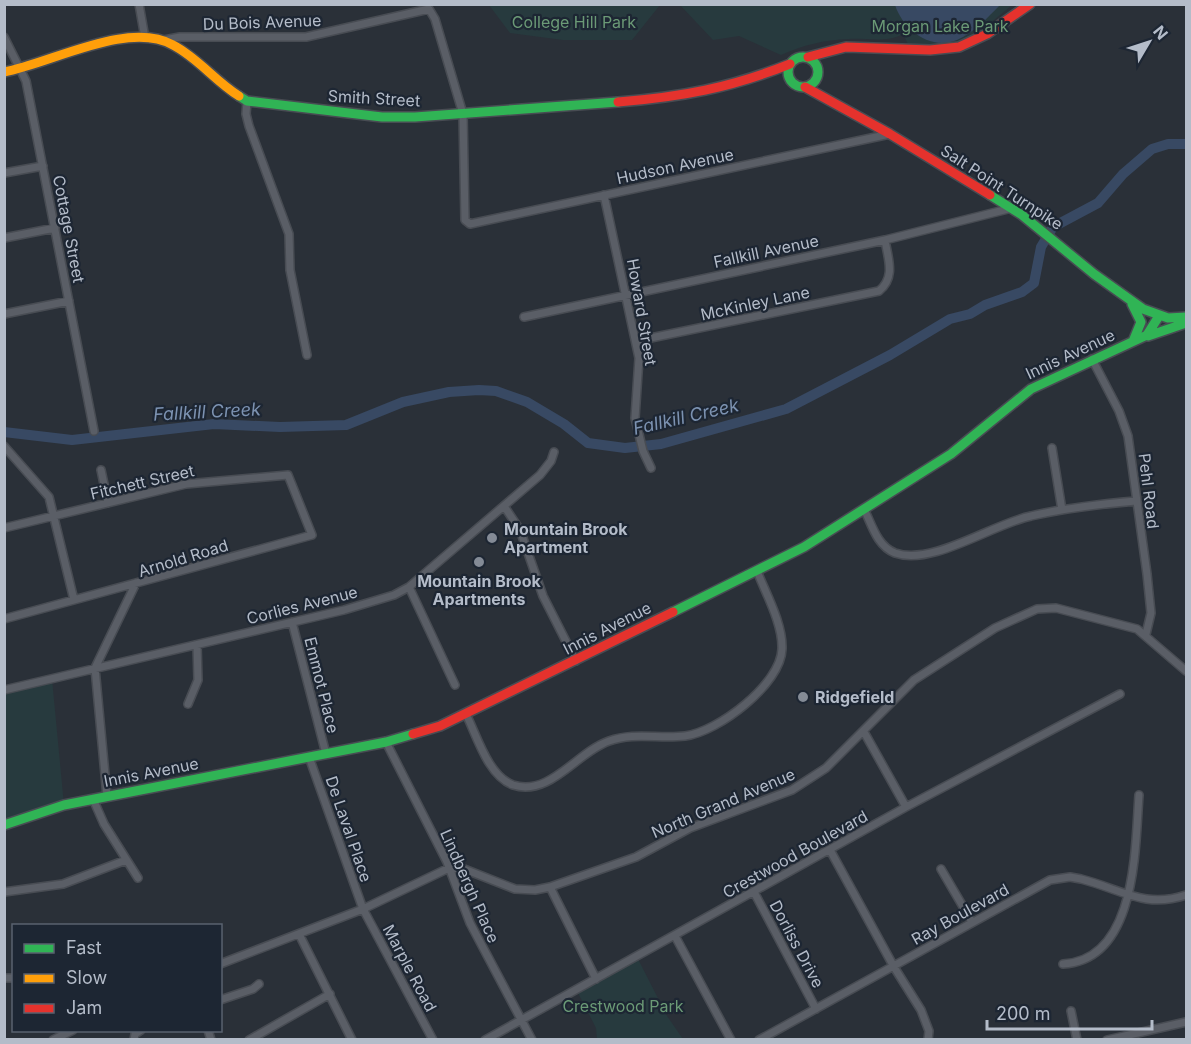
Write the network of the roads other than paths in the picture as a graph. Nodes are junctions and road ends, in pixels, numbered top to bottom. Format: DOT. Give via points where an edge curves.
graph roads {
  1 [pos="139,4"];
  2 [pos="1030,4"];
  3 [pos="4,37"];
  4 [pos="146,38"];
  5 [pos="164,40"];
  6 [pos="827,52"];
  7 [pos="808,57"];
  8 [pos="790,64"];
  9 [pos="817,67"];
  10 [pos="22,70"];
  11 [pos="4,72"];
  12 [pos="766,74"];
  13 [pos="789,79"];
  14 [pos="815,80"];
  15 [pos="805,87"];
  16 [pos="828,98"];
  17 [pos="247,101"];
  18 [pos="463,114"];
  19 [pos="890,134"];
  20 [pos="43,166"];
  21 [pos="4,173"];
  22 [pos="604,195"];
  23 [pos="1012,208"];
  24 [pos="55,228"];
  25 [pos="4,238"];
  26 [pos="885,240"];
  27 [pos="627,295"];
  28 [pos="1127,298"];
  29 [pos="69,301"];
  30 [pos="4,314"];
  31 [pos="1160,316"];
  32 [pos="524,317"];
  33 [pos="1186,318"];
  34 [pos="1186,323"];
  35 [pos="636,341"];
  36 [pos="1132,342"];
  37 [pos="307,355"];
  38 [pos="1092,359"];
  39 [pos="94,431"];
  40 [pos="4,446"];
  41 [pos="1052,448"];
  42 [pos="554,452"];
  43 [pos="651,468"];
  44 [pos="101,470"];
  45 [pos="1136,501"];
  46 [pos="108,503"];
  47 [pos="504,506"];
  48 [pos="864,509"];
  49 [pos="1062,510"];
  50 [pos="54,516"];
  51 [pos="4,528"];
  52 [pos="312,535"];
  53 [pos="757,571"];
  54 [pos="136,583"];
  55 [pos="409,587"];
  56 [pos="74,600"];
  57 [pos="4,619"];
  58 [pos="292,622"];
  59 [pos="1146,634"];
  60 [pos="196,645"];
  61 [pos="576,661"];
  62 [pos="95,668"];
  63 [pos="1186,671"];
  64 [pos="455,685"];
  65 [pos="5,688"];
  66 [pos="1120,694"];
  67 [pos="188,704"];
  68 [pos="466,714"];
  69 [pos="864,732"];
  70 [pos="386,742"];
  71 [pos="326,754"];
  72 [pos="309,757"];
  73 [pos="1139,795"];
  74 [pos="107,796"];
  75 [pos="93,799"];
  76 [pos="906,807"];
  77 [pos="4,825"];
  78 [pos="830,850"];
  79 [pos="126,860"];
  80 [pos="449,868"];
  81 [pos="941,868"];
  82 [pos="138,878"];
  83 [pos="550,887"];
  84 [pos="4,892"];
  85 [pos="754,892"];
  86 [pos="1128,895"];
  87 [pos="1186,895"];
  88 [pos="363,909"];
  89 [pos="972,922"];
  90 [pos="300,936"];
  91 [pos="675,936"];
  92 [pos="222,963"];
  93 [pos="1063,964"];
  94 [pos="894,967"];
  95 [pos="596,979"];
  96 [pos="260,984"];
  97 [pos="330,994"];
  98 [pos="222,999"];
  99 [pos="816,1009"];
  100 [pos="1071,1011"];
  101 [pos="521,1020"];
  102 [pos="1186,1022"];
  103 [pos="69,1032"];
  104 [pos="1136,1036"];
  105 [pos="53,1040"];
  106 [pos="249,1040"];
  107 [pos="352,1040"];
  108 [pos="433,1040"];
  109 [pos="485,1040"];
  110 [pos="532,1040"];
  111 [pos="731,1040"];
  112 [pos="759,1040"];
  113 [pos="928,1040"];
  114 [pos="1077,1040"];
  115 [pos="1107,1040"];
  1 -- 4 [label="street"];
  2 -- 6 [label="street" via="987,34 959,47 846,47"];
  3 -- 10 [label="street, Cottage Street"];
  4 -- 5 [label="street, Smith Street"];
  4 -- 10 [label="street, Smith Street" via="92,44"];
  5 -- 17 [label="street, Smith Street"];
  5 -- 18 [label="street, Du Bois Avenue" via="306,37 429,9"];
  6 -- 7 [label="street"];
  6 -- 9 [label="street"];
  7 -- 8 [label="street" via="797,57"];
  7 -- 9 [label="street"];
  8 -- 12 [label="street, Smith Street"];
  8 -- 13 [label="street"];
  9 -- 14 [label="street"];
  10 -- 11 [label="street, Smith Street"];
  10 -- 20 [label="street, Cottage Street"];
  12 -- 13 [label="street"];
  12 -- 18 [label="street, Smith Street" via="677,97"];
  13 -- 15 [label="street"];
  14 -- 15 [label="street"];
  14 -- 16 [label="street, Salt Point Turnpike"];
  15 -- 16 [label="street, Salt Point Turnpike"];
  16 -- 19 [label="street, Salt Point Turnpike"];
  17 -- 18 [label="street, Smith Street" via="398,117"];
  17 -- 37 [label="street" via="249,126 289,234 291,270"];
  18 -- 22 [label="street, Hudson Avenue" via="466,223"];
  19 -- 22 [label="street, Hudson Avenue"];
  19 -- 23 [label="street, Salt Point Turnpike"];
  20 -- 21 [label="street"];
  20 -- 24 [label="street, Cottage Street"];
  22 -- 27 [label="street, Howard Street"];
  23 -- 26 [label="street, Fallkill Avenue"];
  23 -- 28 [label="street, Salt Point Turnpike"];
  24 -- 25 [label="street"];
  24 -- 29 [label="street, Cottage Street"];
  26 -- 27 [label="street, Fallkill Avenue"];
  26 -- 35 [label="street, McKinley Lane" via="890,275 879,291"];
  27 -- 32 [label="street, Fallkill Avenue"];
  27 -- 35 [label="street, Howard Street"];
  28 -- 31 [label="street, Salt Point Turnpike"];
  28 -- 36 [label="street" via="1142,320"];
  29 -- 30 [label="street"];
  29 -- 39 [label="street, Cottage Street"];
  31 -- 33 [label="street, Salt Point Turnpike"];
  31 -- 36 [label="street, Innis Avenue" via="1153,329"];
  34 -- 36 [label="street"];
  35 -- 43 [label="street, Howard Street" via="640,371 635,418"];
  36 -- 38 [label="street, Innis Avenue"];
  38 -- 45 [label="street, Pehl Road" via="1128,436"];
  38 -- 48 [label="street, Innis Avenue" via="1031,389 951,454"];
  40 -- 50 [label="street" via="46,492"];
  41 -- 49 [label="street"];
  42 -- 47 [label="street, Corlies Avenue" via="547,468"];
  44 -- 46 [label="street"];
  45 -- 49 [label="street"];
  45 -- 59 [label="street, Pehl Road" via="1151,613"];
  46 -- 50 [label="street, Fitchett Street"];
  46 -- 52 [label="street, Fitchett Street" via="195,483 288,475"];
  47 -- 55 [label="street, Corlies Avenue"];
  47 -- 61 [label="street" via="520,530 543,596"];
  48 -- 49 [label="street" via="881,544 910,556 940,550 1008,522"];
  48 -- 53 [label="street, Innis Avenue"];
  50 -- 51 [label="street, Fitchett Street"];
  50 -- 56 [label="street"];
  52 -- 54 [label="street, Arnold Road"];
  53 -- 61 [label="street, Innis Avenue"];
  53 -- 68 [label="street" via="779,628 780,658 750,699 718,726 686,736 633,736 608,741 546,783 520,786 498,776"];
  54 -- 56 [label="street"];
  54 -- 62 [label="street, Arnold Road"];
  55 -- 58 [label="street, Corlies Avenue" via="344,610"];
  55 -- 64 [label="street"];
  56 -- 57 [label="street"];
  58 -- 60 [label="street, Corlies Avenue"];
  58 -- 71 [label="street, Emmot Place"];
  59 -- 63 [label="street, North Grand Avenue"];
  59 -- 69 [label="street, North Grand Avenue" via="1123,624 1056,608 1028,612 920,675"];
  60 -- 62 [label="street, Corlies Avenue"];
  60 -- 67 [label="street" via="198,680"];
  61 -- 68 [label="street, Innis Avenue"];
  62 -- 65 [label="street, Corlies Avenue"];
  62 -- 74 [label="street"];
  66 -- 76 [label="street, Crestwood Boulevard"];
  68 -- 70 [label="street, Innis Avenue"];
  69 -- 76 [label="street"];
  69 -- 83 [label="street, North Grand Avenue" via="826,768 792,789 690,828 636,858"];
  70 -- 71 [label="street, Innis Avenue"];
  70 -- 80 [label="street, Lindbergh Place"];
  71 -- 72 [label="street, Innis Avenue"];
  72 -- 74 [label="street, Innis Avenue"];
  72 -- 88 [label="street, De Laval Place"];
  73 -- 86 [label="street"];
  74 -- 75 [label="street, Innis Avenue"];
  75 -- 77 [label="street, Innis Avenue"];
  75 -- 79 [label="street"];
  76 -- 78 [label="street, Crestwood Boulevard"];
  78 -- 85 [label="street, Crestwood Boulevard"];
  78 -- 94 [label="street"];
  79 -- 82 [label="street"];
  79 -- 84 [label="street" via="63,884"];
  80 -- 83 [label="street, North Grand Avenue" via="464,869 515,889"];
  80 -- 88 [label="street"];
  80 -- 101 [label="street, Lindbergh Place" via="470,923"];
  81 -- 89 [label="street"];
  83 -- 95 [label="street"];
  85 -- 91 [label="street, Crestwood Boulevard"];
  85 -- 99 [label="street, Dorliss Drive"];
  86 -- 87 [label="street, Ray Boulevard" via="1151,901"];
  86 -- 89 [label="street, Ray Boulevard" via="1087,880 1060,878"];
  86 -- 93 [label="street" via="1116,928 1100,949 1080,962"];
  88 -- 90 [label="street"];
  88 -- 108 [label="street, Marple Road"];
  89 -- 94 [label="street, Ray Boulevard"];
  90 -- 92 [label="street"];
  90 -- 97 [label="street"];
  91 -- 95 [label="street, Crestwood Boulevard"];
  91 -- 111 [label="street"];
  94 -- 99 [label="street, Ray Boulevard"];
  94 -- 113 [label="street" via="921,1010 929,1031"];
  95 -- 101 [label="street, Crestwood Boulevard"];
  96 -- 98 [label="street"];
  97 -- 106 [label="street"];
  97 -- 107 [label="street"];
  99 -- 112 [label="street, Ray Boulevard"];
  100 -- 114 [label="street"];
  101 -- 109 [label="street, Crestwood Boulevard"];
  101 -- 110 [label="street, Lindbergh Place"];
  102 -- 104 [label="street"];
  103 -- 105 [label="street"];
  104 -- 115 [label="street"];
}
